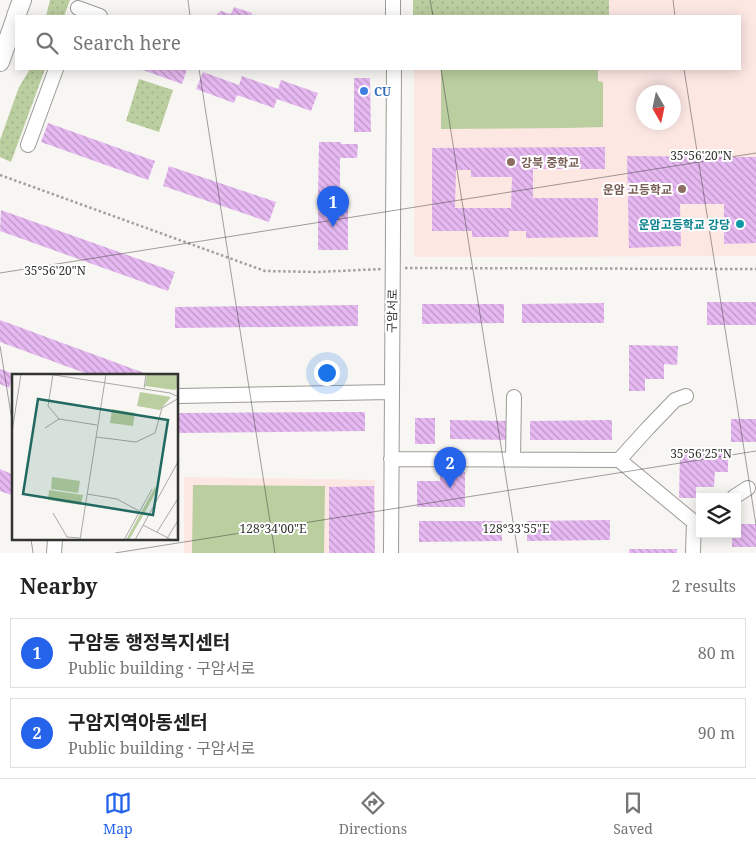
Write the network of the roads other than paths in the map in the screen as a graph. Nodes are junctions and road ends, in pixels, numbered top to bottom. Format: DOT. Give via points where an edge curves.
graph roads {
  1 [pos="22,0"];
  2 [pos="393,0"];
  3 [pos="78,8"];
  4 [pos="16,15"];
  5 [pos="97,15"];
  6 [pos="393,15"];
  7 [pos="15,19"];
  8 [pos="0,62"];
  9 [pos="56,70"];
  10 [pos="394,70"];
  11 [pos="28,146"];
  12 [pos="391,392"];
  13 [pos="179,396"];
  14 [pos="686,396"];
  15 [pos="514,397"];
  16 [pos="391,459"];
  17 [pos="514,459"];
  18 [pos="619,460"];
  19 [pos="748,488"];
  20 [pos="740,493"];
  21 [pos="696,519"];
  22 [pos="696,528"];
  23 [pos="55,540"];
  24 [pos="54,553"];
  25 [pos="390,553"];
  26 [pos="693,553"];
  1 -- 4 [label="main road"];
  2 -- 6 [label="street"];
  3 -- 5 [label="street"];
  7 -- 8 [label="main road"];
  9 -- 11 [label="street"];
  10 -- 12 [label="street, 구암서로"];
  12 -- 13 [label="street"];
  12 -- 16 [label="street, 구암서로"];
  14 -- 18 [label="street" via="676,400"];
  15 -- 17 [label="street"];
  16 -- 17 [label="street"];
  16 -- 25 [label="street, 구암서로"];
  17 -- 18 [label="street"];
  18 -- 21 [label="street"];
  19 -- 20 [label="street"];
  22 -- 26 [label="street"];
  23 -- 24 [label="street"];
}
